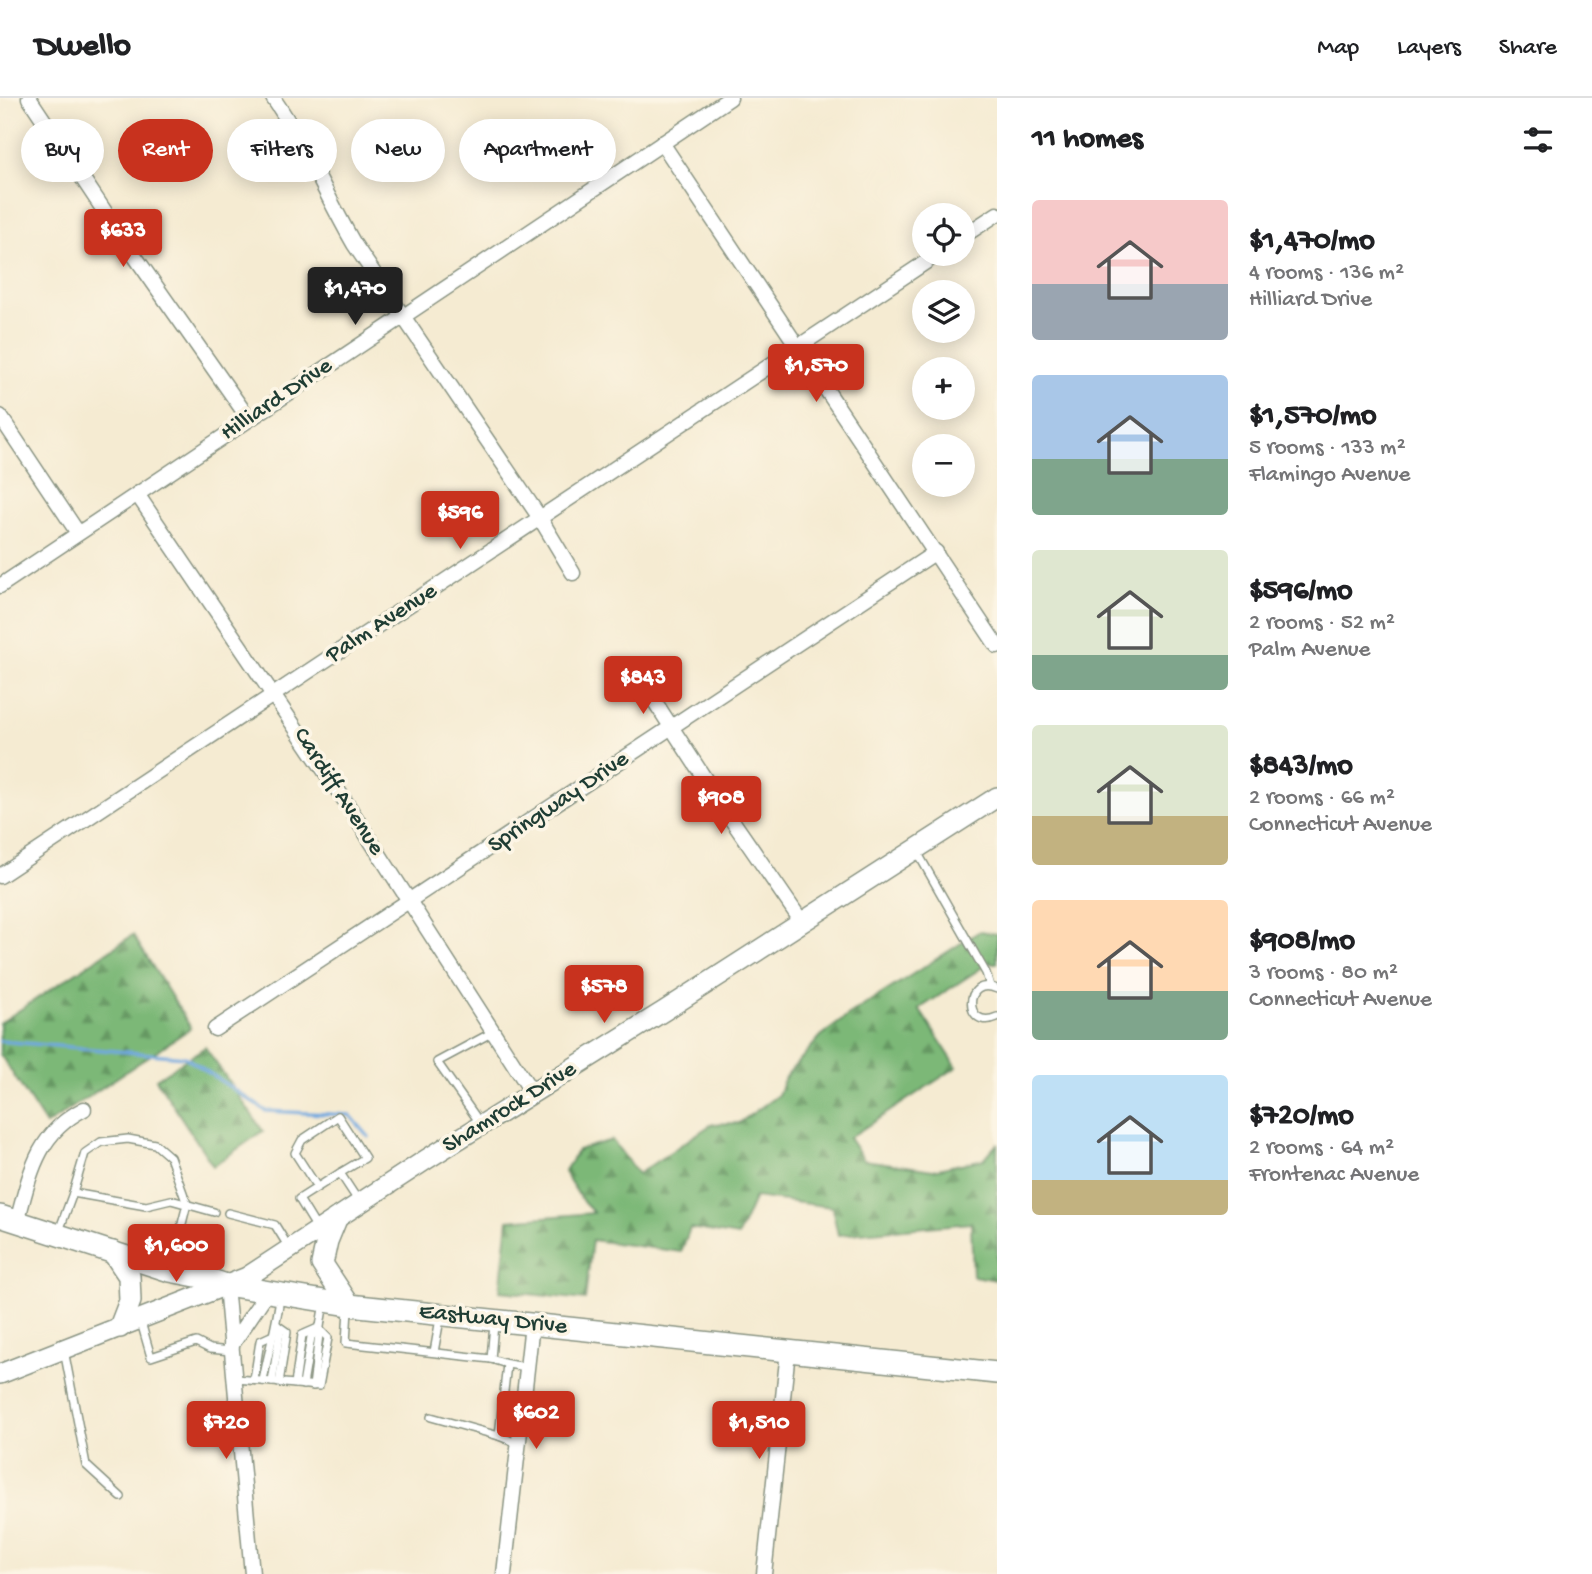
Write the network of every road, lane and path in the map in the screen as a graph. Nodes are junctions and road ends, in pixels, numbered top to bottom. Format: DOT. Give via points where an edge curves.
graph roads {
  1 [pos="29,98"];
  2 [pos="273,98"];
  3 [pos="730,98"];
  4 [pos="662,144"];
  5 [pos="997,215"];
  6 [pos="975,229"];
  7 [pos="920,266"];
  8 [pos="404,315"];
  9 [pos="799,347"];
  10 [pos="0,416"];
  11 [pos="249,419"];
  12 [pos="137,494"];
  13 [pos="540,518"];
  14 [pos="78,533"];
  15 [pos="936,552"];
  16 [pos="573,573"];
  17 [pos="0,586"];
  18 [pos="997,646"];
  19 [pos="644,685"];
  20 [pos="274,695"];
  21 [pos="672,728"];
  22 [pos="997,797"];
  23 [pos="916,850"];
  24 [pos="0,876"];
  25 [pos="411,901"];
  26 [pos="802,922"];
  27 [pos="993,988"];
  28 [pos="997,1017"];
  29 [pos="215,1029"];
  30 [pos="493,1032"];
  31 [pos="533,1094"];
  32 [pos="84,1109"];
  33 [pos="482,1126"];
  34 [pos="340,1173"];
  35 [pos="317,1187"];
  36 [pos="74,1193"];
  37 [pos="187,1204"];
  38 [pos="359,1204"];
  39 [pos="214,1212"];
  40 [pos="228,1213"];
  41 [pos="9,1219"];
  42 [pos="327,1225"];
  43 [pos="58,1233"];
  44 [pos="290,1250"];
  45 [pos="113,1252"];
  46 [pos="170,1271"];
  47 [pos="226,1285"];
  48 [pos="274,1293"];
  49 [pos="325,1301"];
  50 [pos="349,1305"];
  51 [pos="441,1315"];
  52 [pos="495,1320"];
  53 [pos="130,1323"];
  54 [pos="531,1324"];
  55 [pos="277,1325"];
  56 [pos="318,1328"];
  57 [pos="271,1336"];
  58 [pos="64,1349"];
  59 [pos="231,1349"];
  60 [pos="788,1351"];
  61 [pos="434,1352"];
  62 [pos="491,1359"];
  63 [pos="507,1364"];
  64 [pos="527,1367"];
  65 [pos="997,1373"];
  66 [pos="0,1374"];
  67 [pos="236,1379"];
  68 [pos="254,1380"];
  69 [pos="271,1382"];
  70 [pos="299,1384"];
  71 [pos="431,1417"];
  72 [pos="499,1436"];
  73 [pos="519,1444"];
  74 [pos="121,1497"];
  75 [pos="252,1574"];
  76 [pos="504,1574"];
  77 [pos="764,1574"];
  1 -- 11 [label="street"];
  2 -- 8 [label="street" via="354,244"];
  3 -- 4 [label="street, Hilliard Drive"];
  4 -- 8 [label="street, Hilliard Drive"];
  4 -- 9 [label="street"];
  5 -- 6 [label="street"];
  7 -- 9 [label="street, Palm Avenue"];
  8 -- 11 [label="street, Hilliard Drive"];
  8 -- 13 [label="street"];
  9 -- 13 [label="street, Palm Avenue"];
  9 -- 15 [label="street"];
  10 -- 14 [label="street"];
  11 -- 12 [label="street, Hilliard Drive"];
  12 -- 14 [label="street, Hilliard Drive"];
  12 -- 20 [label="street, Cardiff Avenue"];
  13 -- 16 [label="street"];
  13 -- 20 [label="street, Palm Avenue"];
  14 -- 17 [label="street, Hilliard Drive"];
  15 -- 18 [label="street"];
  15 -- 21 [label="street, Springway Drive"];
  19 -- 21 [label="street"];
  20 -- 24 [label="street, Palm Avenue"];
  20 -- 25 [label="street, Cardiff Avenue"];
  21 -- 25 [label="street, Springway Drive"];
  21 -- 26 [label="street"];
  22 -- 23 [label="street, Shamrock Drive"];
  23 -- 26 [label="street, Shamrock Drive"];
  23 -- 27 [label="lane"];
  25 -- 29 [label="street, Springway Drive"];
  25 -- 30 [label="street, Cardiff Avenue"];
  26 -- 31 [label="street, Shamrock Drive"];
  27 -- 28 [label="lane" via="975,992 971,1008 982,1019"];
  30 -- 31 [label="street, Cardiff Avenue"];
  30 -- 33 [label="lane" via="437,1062"];
  31 -- 33 [label="street, Shamrock Drive"];
  32 -- 41 [label="street" via="68,1117 41,1148"];
  33 -- 38 [label="street, Shamrock Drive"];
  34 -- 35 [label="lane"];
  34 -- 35 [label="lane" via="365,1158 338,1116 302,1140 295,1153"];
  34 -- 38 [label="lane"];
  35 -- 42 [label="lane" via="299,1199"];
  36 -- 37 [label="lane" via="146,1206 171,1200"];
  36 -- 37 [label="lane" via="85,1153 101,1142 128,1139 155,1144 170,1157"];
  36 -- 43 [label="lane"];
  37 -- 39 [label="lane"];
  37 -- 46 [label="lane"];
  38 -- 42 [label="street, Shamrock Drive"];
  40 -- 44 [label="lane" via="275,1225"];
  41 -- 43 [label="main road, Eastway Drive"];
  42 -- 44 [label="street, Shamrock Drive"];
  42 -- 50 [label="main road" via="322,1265"];
  43 -- 45 [label="main road, Eastway Drive"];
  44 -- 47 [label="street, Shamrock Drive"];
  45 -- 46 [label="main road, Eastway Drive"];
  45 -- 53 [label="main road" via="129,1276"];
  46 -- 47 [label="main road, Eastway Drive"];
  47 -- 48 [label="main road, Eastway Drive"];
  47 -- 53 [label="street, Shamrock Drive"];
  47 -- 59 [label="street"];
  48 -- 49 [label="main road, Eastway Drive"];
  48 -- 55 [label="lane"];
  48 -- 59 [label="street"];
  49 -- 50 [label="main road, Eastway Drive"];
  49 -- 56 [label="lane"];
  50 -- 51 [label="main road, Eastway Drive"];
  50 -- 61 [label="lane" via="346,1343"];
  51 -- 52 [label="main road, Eastway Drive"];
  51 -- 61 [label="lane"];
  52 -- 54 [label="main road, Eastway Drive"];
  52 -- 62 [label="lane"];
  53 -- 58 [label="street, Shamrock Drive"];
  53 -- 59 [label="lane" via="151,1357 196,1342 210,1349"];
  54 -- 60 [label="main road, Eastway Drive"];
  54 -- 64 [label="street"];
  55 -- 57 [label="lane"];
  55 -- 69 [label="lane" via="287,1332"];
  56 -- 70 [label="lane"];
  56 -- 70 [label="lane" via="328,1338 316,1386"];
  57 -- 68 [label="lane" via="260,1341"];
  57 -- 69 [label="lane"];
  58 -- 66 [label="street, Shamrock Drive"];
  58 -- 74 [label="lane" via="86,1465"];
  59 -- 67 [label="street"];
  60 -- 65 [label="main road, Eastway Drive"];
  60 -- 77 [label="street"];
  61 -- 62 [label="lane"];
  62 -- 63 [label="lane"];
  63 -- 64 [label="lane"];
  63 -- 72 [label="lane"];
  64 -- 73 [label="street"];
  67 -- 68 [label="lane"];
  67 -- 75 [label="street"];
  68 -- 69 [label="lane"];
  69 -- 70 [label="lane"];
  71 -- 72 [label="lane"];
  72 -- 73 [label="lane"];
  73 -- 76 [label="street"];
}
